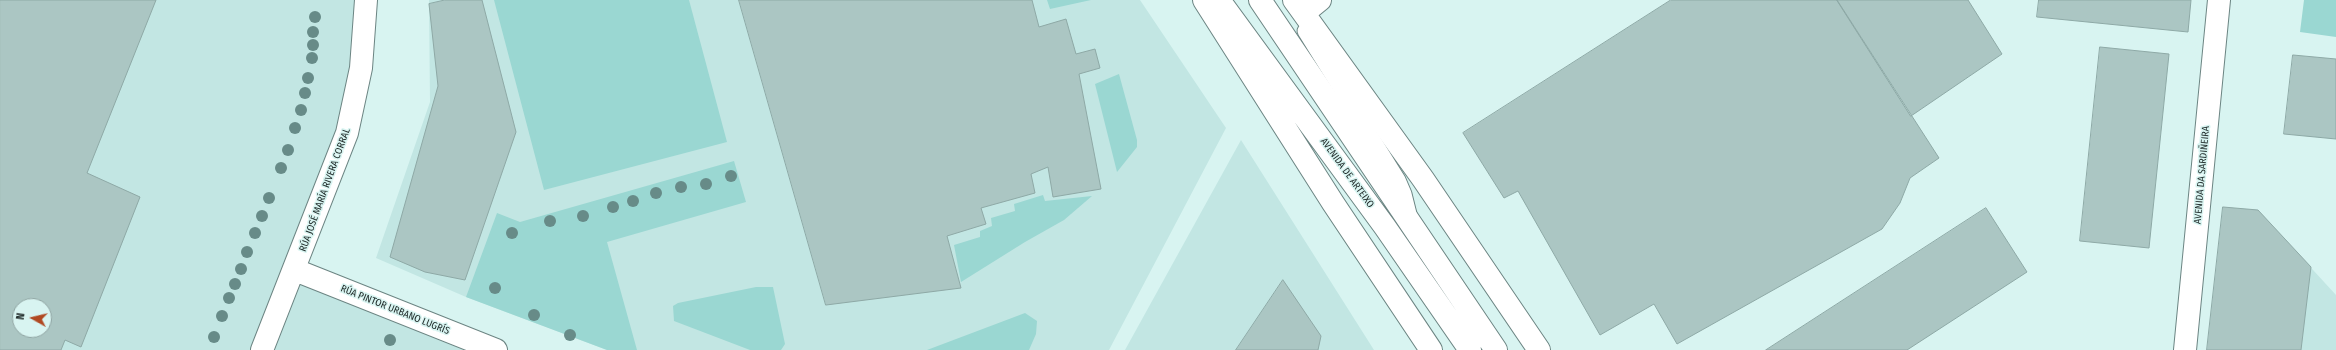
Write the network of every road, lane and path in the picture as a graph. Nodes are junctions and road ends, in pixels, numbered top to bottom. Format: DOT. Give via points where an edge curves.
graph roads {
  1 [pos="366,0"];
  2 [pos="1204,0"];
  3 [pos="1220,0"];
  4 [pos="1260,0"];
  5 [pos="2218,0"];
  6 [pos="1306,4"];
  7 [pos="1410,223"];
  8 [pos="294,270"];
  9 [pos="262,350"];
  10 [pos="496,350"];
  11 [pos="1431,350"];
  12 [pos="1470,350"];
  13 [pos="1496,350"];
  14 [pos="1539,350"];
  15 [pos="2185,350"];
  1 -- 8 [label="main road, RÚA JOSÉ MARÍA RIVERA CORRAL" via="361,68 347,133"];
  2 -- 11 [label="main road" via="1333,203"];
  3 -- 12 [label="main road, AVENIDA DE ARTEIXO" via="1386,227"];
  4 -- 7 [label="main road"];
  5 -- 15 [label="main road, AVENIDA DA SARDIÑEIRA"];
  6 -- 7 [label="lane" via="1302,19 1304,28 1398,180 1404,194"];
  6 -- 14 [label="main road"];
  7 -- 13 [label="main road"];
  8 -- 9 [label="main road, RÚA JOSÉ MARÍA RIVERA CORRAL"];
  8 -- 10 [label="main road, RÚA PINTOR URBANO LUGRÍS"];
}
